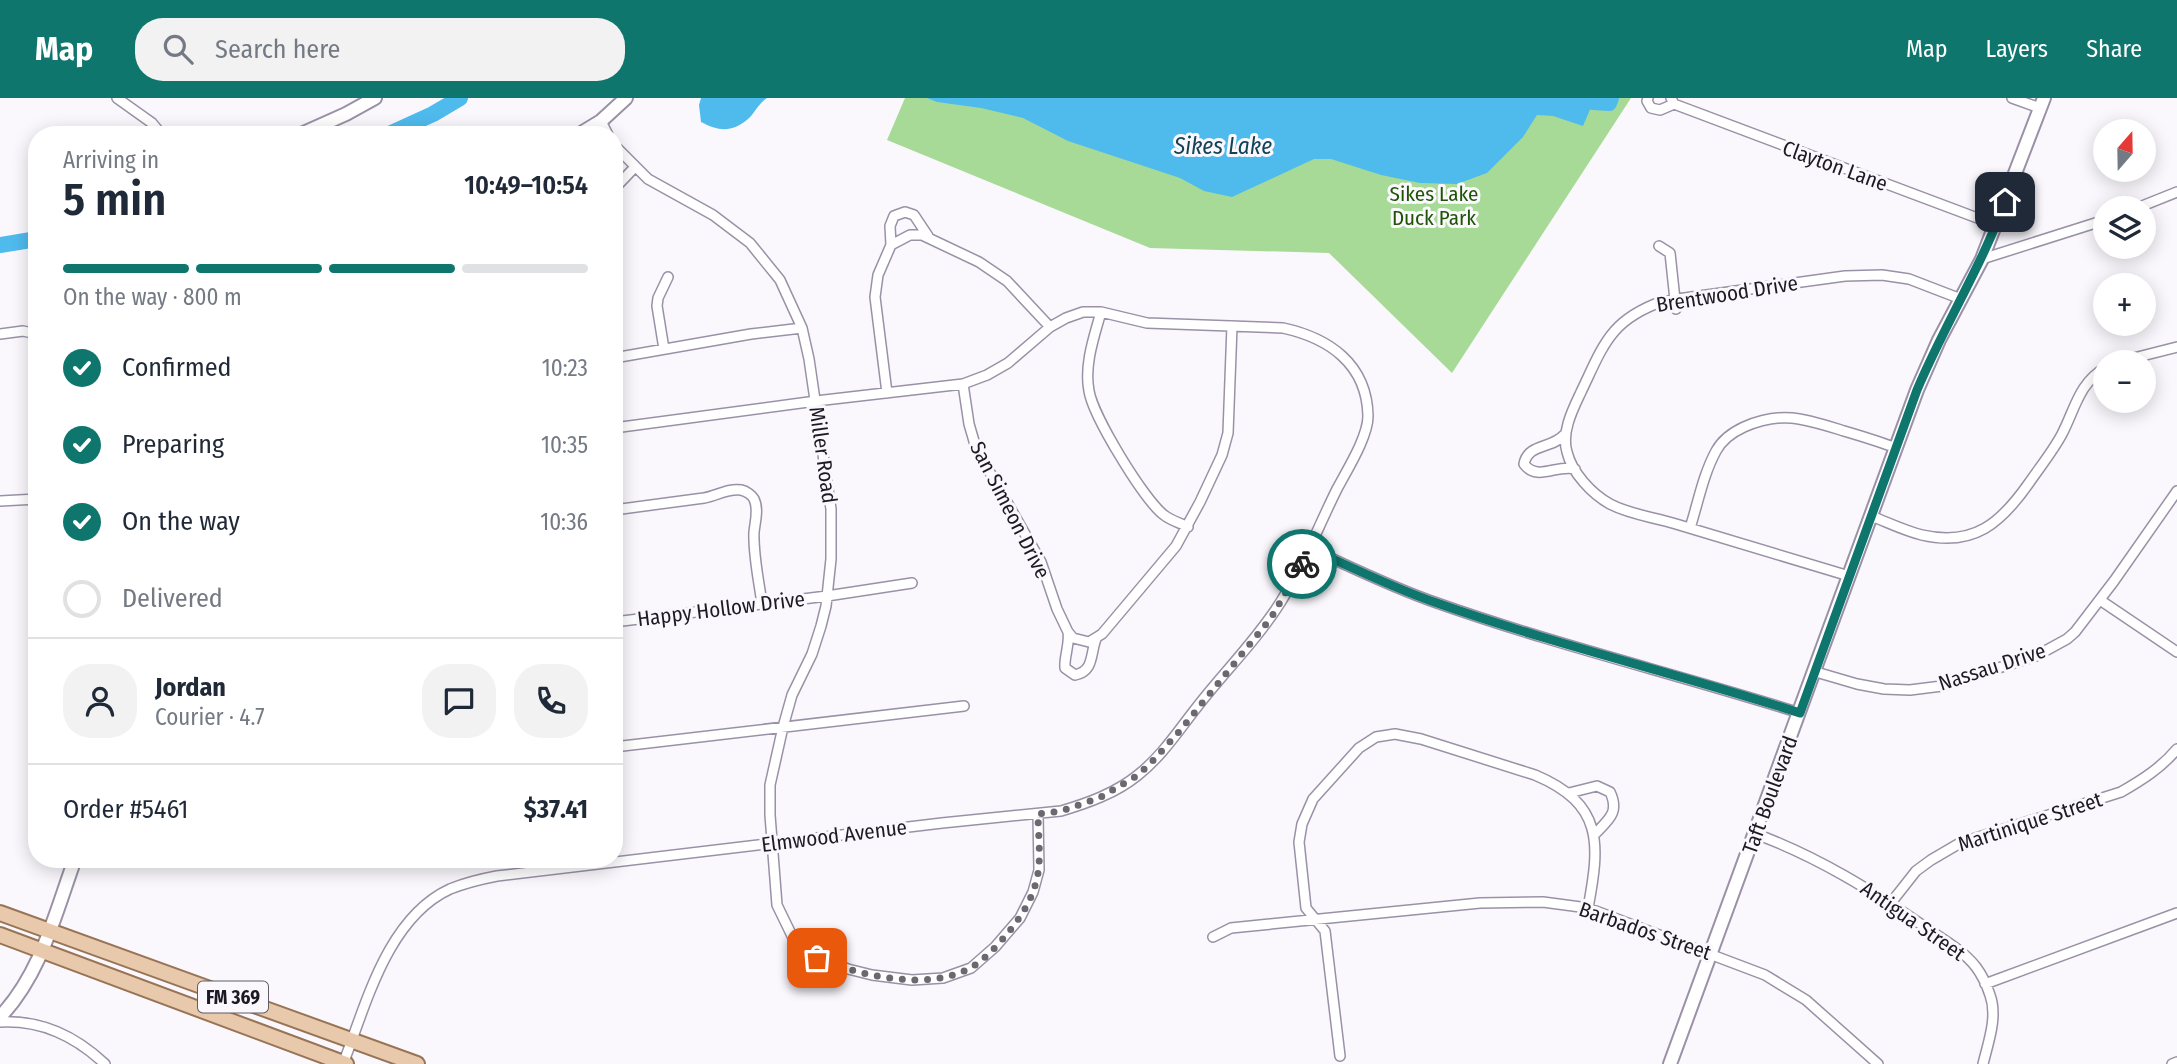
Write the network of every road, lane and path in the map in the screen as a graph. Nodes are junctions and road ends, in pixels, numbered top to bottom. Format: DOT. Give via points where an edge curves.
graph roads {
  1 [pos="117,98"];
  2 [pos="375,98"];
  3 [pos="626,98"];
  4 [pos="1648,98"];
  5 [pos="2012,98"];
  6 [pos="1673,101"];
  7 [pos="2042,103"];
  8 [pos="601,121"];
  9 [pos="154,126"];
  10 [pos="319,126"];
  11 [pos="593,126"];
  12 [pos="604,126"];
  13 [pos="623,154"];
  14 [pos="635,167"];
  15 [pos="623,180"];
  16 [pos="2177,192"];
  17 [pos="2156,200"];
  18 [pos="2093,224"];
  19 [pos="1996,225"];
  20 [pos="928,236"];
  21 [pos="891,246"];
  22 [pos="1659,246"];
  23 [pos="1982,259"];
  24 [pos="668,277"];
  25 [pos="1961,299"];
  26 [pos="1676,304"];
  27 [pos="1101,312"];
  28 [pos="1232,326"];
  29 [pos="1050,327"];
  30 [pos="802,328"];
  31 [pos="28,332"];
  32 [pos="0,334"];
  33 [pos="2177,347"];
  34 [pos="664,349"];
  35 [pos="2156,352"];
  36 [pos="623,356"];
  37 [pos="2093,376"];
  38 [pos="963,384"];
  39 [pos="887,393"];
  40 [pos="816,401"];
  41 [pos="623,427"];
  42 [pos="1564,435"];
  43 [pos="1896,448"];
  44 [pos="1575,469"];
  45 [pos="2177,491"];
  46 [pos="28,499"];
  47 [pos="0,501"];
  48 [pos="623,509"];
  49 [pos="1871,516"];
  50 [pos="1188,527"];
  51 [pos="1690,528"];
  52 [pos="1309,548"];
  53 [pos="1849,576"];
  54 [pos="912,583"];
  55 [pos="827,596"];
  56 [pos="2100,600"];
  57 [pos="762,604"];
  58 [pos="623,621"];
  59 [pos="1068,632"];
  60 [pos="1096,639"];
  61 [pos="2177,652"];
  62 [pos="1816,671"];
  63 [pos="964,706"];
  64 [pos="1800,713"];
  65 [pos="782,727"];
  66 [pos="623,746"];
  67 [pos="2177,749"];
  68 [pos="1569,793"];
  69 [pos="1038,814"];
  70 [pos="1756,834"];
  71 [pos="1594,835"];
  72 [pos="772,843"];
  73 [pos="623,861"];
  74 [pos="72,868"];
  75 [pos="532,868"];
  76 [pos="566,868"];
  77 [pos="533,872"];
  78 [pos="1890,904"];
  79 [pos="1588,908"];
  80 [pos="0,913"];
  81 [pos="2177,913"];
  82 [pos="1313,919"];
  83 [pos="48,931"];
  84 [pos="0,935"];
  85 [pos="1213,937"];
  86 [pos="42,950"];
  87 [pos="1712,954"];
  88 [pos="1985,984"];
  89 [pos="0,1017"];
  90 [pos="0,1022"];
  91 [pos="352,1040"];
  92 [pos="1340,1056"];
  93 [pos="2177,1062"];
  94 [pos="105,1064"];
  95 [pos="344,1064"];
  96 [pos="417,1064"];
  97 [pos="1670,1064"];
  98 [pos="1878,1064"];
  99 [pos="1983,1064"];
  100 [pos="2172,1064"];
  1 -- 9 [label="street"];
  2 -- 10 [label="street"];
  3 -- 8 [label="street"];
  4 -- 6 [label="street, Clayton Lane" via="1651,108 1660,110"];
  5 -- 7 [label="street"];
  6 -- 19 [label="street, Clayton Lane"];
  7 -- 19 [label="street, Taft Boulevard"];
  8 -- 11 [label="street"];
  8 -- 12 [label="street"];
  13 -- 14 [label="street, Miller Road"];
  14 -- 15 [label="street"];
  14 -- 30 [label="street, Miller Road" via="750,243 780,280"];
  16 -- 17 [label="street"];
  18 -- 23 [label="street"];
  19 -- 23 [label="street, Taft Boulevard"];
  20 -- 21 [label="street" via="910,235"];
  20 -- 21 [label="street" via="914,215 905,212 894,216"];
  20 -- 29 [label="street" via="998,273"];
  21 -- 39 [label="street" via="878,275 875,297"];
  22 -- 26 [label="street" via="1670,253"];
  23 -- 25 [label="street, Taft Boulevard"];
  24 -- 34 [label="street" via="657,306"];
  25 -- 26 [label="street, Brentwood Drive" via="1909,279 1882,275 1845,276"];
  25 -- 43 [label="street, Taft Boulevard" via="1939,340"];
  26 -- 42 [label="street, Brentwood Drive" via="1663,301 1647,307 1611,334"];
  27 -- 28 [label="street, Elmwood Avenue" via="1147,323"];
  27 -- 29 [label="street" via="1083,312"];
  27 -- 50 [label="street" via="1087,373 1091,400 1149,501 1165,516"];
  28 -- 50 [label="street, San Simeon Drive" via="1228,433"];
  28 -- 52 [label="street, Elmwood Avenue" via="1283,328 1324,342 1351,365 1363,386 1368,418 1365,430"];
  29 -- 38 [label="street" via="1008,363"];
  30 -- 34 [label="street"];
  30 -- 40 [label="street, Miller Road"];
  31 -- 32 [label="street"];
  33 -- 35 [label="street"];
  34 -- 36 [label="street"];
  37 -- 49 [label="street" via="2054,447 1993,525 1948,538 1922,535"];
  38 -- 39 [label="street"];
  38 -- 59 [label="street, San Simeon Drive" via="976,449 1041,562"];
  39 -- 40 [label="street"];
  40 -- 41 [label="street"];
  40 -- 55 [label="street, Miller Road" via="832,524"];
  42 -- 44 [label="street"];
  42 -- 44 [label="street" via="1533,449 1524,464 1535,473"];
  43 -- 49 [label="street, Taft Boulevard"];
  43 -- 51 [label="street" via="1815,420 1772,417 1755,422 1736,430 1717,449"];
  44 -- 51 [label="street" via="1594,493 1611,504"];
  45 -- 56 [label="street, Nassau Drive"];
  46 -- 47 [label="street"];
  48 -- 57 [label="street" via="704,498 726,490 748,493 756,506 754,534"];
  49 -- 53 [label="street, Taft Boulevard"];
  50 -- 60 [label="street, San Simeon Drive"];
  51 -- 53 [label="street"];
  52 -- 64 [label="street" via="1435,603"];
  52 -- 69 [label="street, Elmwood Avenue" via="1271,618 1148,766 1099,798"];
  53 -- 62 [label="street, Taft Boulevard"];
  54 -- 55 [label="street, Happy Hollow Drive"];
  55 -- 57 [label="street, Happy Hollow Drive"];
  55 -- 65 [label="street, Miller Road" via="821,626"];
  56 -- 61 [label="street"];
  56 -- 62 [label="street, Nassau Drive" via="2060,643 2036,656 1942,686 1884,689"];
  57 -- 58 [label="street, Happy Hollow Drive"];
  59 -- 60 [label="street" via="1082,641"];
  59 -- 60 [label="street, San Simeon Drive" via="1065,668 1075,675 1090,667"];
  62 -- 64 [label="street, Taft Boulevard"];
  63 -- 65 [label="street"];
  64 -- 70 [label="street, Taft Boulevard"];
  65 -- 66 [label="street"];
  65 -- 72 [label="street, Miller Road" via="770,785"];
  67 -- 78 [label="street, Martinique Street" via="2145,779 2121,792 1960,843 1916,871"];
  68 -- 71 [label="street" via="1584,810"];
  68 -- 71 [label="street" via="1597,786 1610,792 1615,802 1613,816"];
  68 -- 82 [label="street" via="1535,775 1421,739 1395,734 1376,737 1359,748 1313,799 1302,824 1299,842 1306,908"];
  69 -- 72 [label="street, Elmwood Avenue"];
  69 -- 72 [label="street, Miller Road" via="1039,870 1020,919 981,961 943,978 872,975 831,964 806,951 794,940 777,905"];
  70 -- 78 [label="street, Antigua Street" via="1824,863"];
  70 -- 87 [label="street, Taft Boulevard"];
  71 -- 79 [label="street" via="1596,867"];
  72 -- 73 [label="street, Elmwood Avenue"];
  74 -- 83 [label="street"];
  75 -- 77 [label="street"];
  76 -- 77 [label="street, Elmwood Avenue"];
  77 -- 91 [label="street, Elmwood Avenue" via="469,882 437,897 416,914 379,970"];
  78 -- 88 [label="street, Antigua Street" via="1965,956"];
  79 -- 82 [label="street, Barbados Street" via="1480,902"];
  79 -- 87 [label="street, Barbados Street"];
  80 -- 83 [label="main road, FM 369"];
  81 -- 88 [label="street"];
  82 -- 85 [label="street, Barbados Street" via="1231,928"];
  82 -- 92 [label="street" via="1325,931"];
  83 -- 86 [label="street"];
  83 -- 91 [label="main road, FM 369"];
  84 -- 86 [label="main road, FM 369"];
  86 -- 89 [label="street" via="32,975"];
  86 -- 95 [label="main road, FM 369"];
  87 -- 97 [label="street, Taft Boulevard"];
  87 -- 98 [label="street, Barbados Street" via="1765,975 1806,1000"];
  88 -- 99 [label="street, Antigua Street" via="1993,1008"];
  90 -- 94 [label="street" via="21,1021 49,1028 72,1038"];
  91 -- 95 [label="street, Elmwood Avenue"];
  91 -- 96 [label="main road, FM 369"];
  93 -- 100 [label="street"];
}
